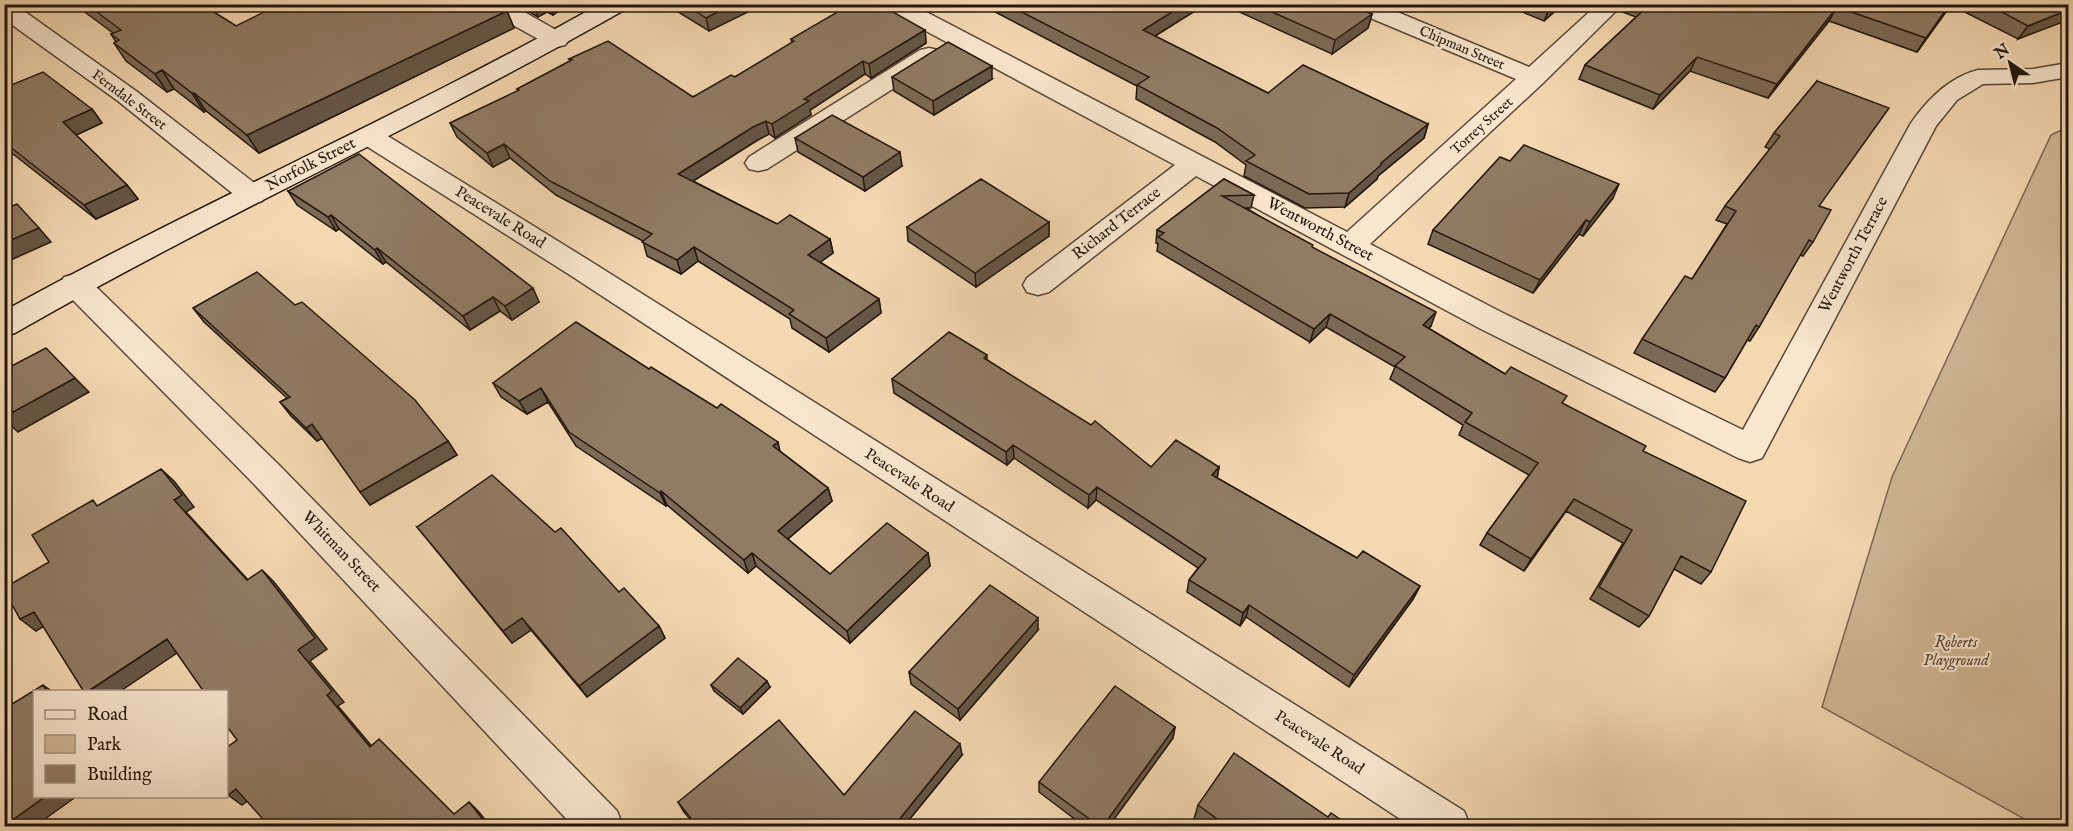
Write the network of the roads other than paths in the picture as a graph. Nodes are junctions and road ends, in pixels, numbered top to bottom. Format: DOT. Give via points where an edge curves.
graph roads {
  1 [pos="492,4"];
  2 [pos="618,4"];
  3 [pos="893,4"];
  4 [pos="1357,4"];
  5 [pos="1612,4"];
  6 [pos="4,8"];
  7 [pos="956,38"];
  8 [pos="557,40"];
  9 [pos="2068,70"];
  10 [pos="1534,78"];
  11 [pos="369,136"];
  12 [pos="758,163"];
  13 [pos="1195,163"];
  14 [pos="252,195"];
  15 [pos="1350,246"];
  16 [pos="75,284"];
  17 [pos="1038,285"];
  18 [pos="4,325"];
  19 [pos="1750,449"];
  20 [pos="602,826"];
  21 [pos="1449,826"];
  1 -- 8 [label="street"];
  2 -- 8 [label="street, Norfolk Street"];
  3 -- 7 [label="street, Wentworth Street"];
  4 -- 10 [label="street, Chipman Street"];
  5 -- 10 [label="street, Torrey Street"];
  6 -- 14 [label="street, Ferndale Street" via="127,96"];
  7 -- 12 [label="street"];
  7 -- 13 [label="street, Wentworth Street"];
  8 -- 11 [label="street, Norfolk Street"];
  9 -- 19 [label="street, Wentworth Terrace" via="2033,76 1978,77 1948,95 1924,123"];
  10 -- 15 [label="street, Torrey Street"];
  11 -- 14 [label="street, Norfolk Street"];
  11 -- 21 [label="street, Peacevale Road"];
  13 -- 15 [label="street, Wentworth Street"];
  13 -- 17 [label="street, Richard Terrace"];
  14 -- 16 [label="street, Norfolk Street"];
  15 -- 19 [label="street, Wentworth Street"];
  16 -- 18 [label="street, Norfolk Street"];
  16 -- 20 [label="street, Whitman Street" via="267,475"];
}
